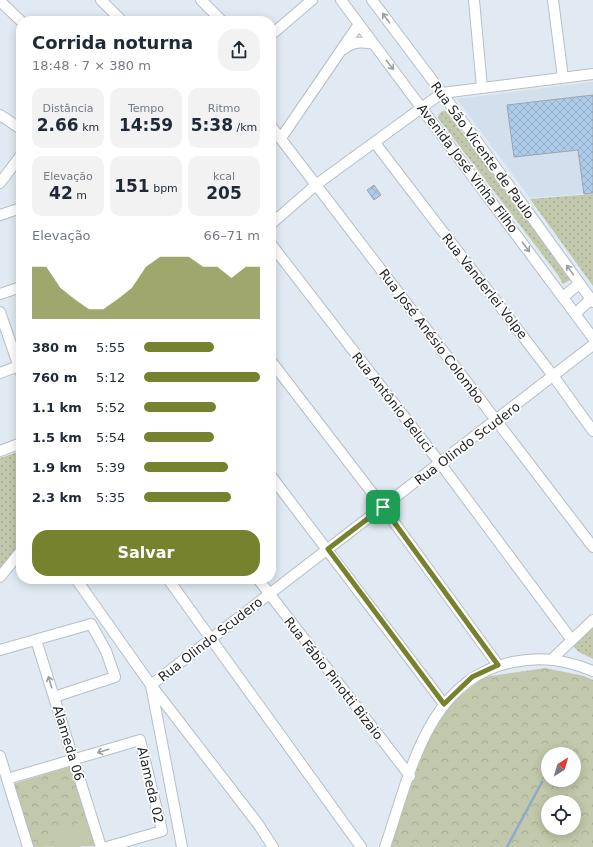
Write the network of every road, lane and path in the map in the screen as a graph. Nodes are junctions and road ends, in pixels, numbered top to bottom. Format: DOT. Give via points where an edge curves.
graph roads {
  1 [pos="101,0"];
  2 [pos="201,0"];
  3 [pos="312,0"];
  4 [pos="341,0"];
  5 [pos="372,0"];
  6 [pos="474,0"];
  7 [pos="553,0"];
  8 [pos="0,1"];
  9 [pos="117,16"];
  10 [pos="217,16"];
  11 [pos="16,17"];
  12 [pos="359,24"];
  13 [pos="276,31"];
  14 [pos="374,44"];
  15 [pos="338,55"];
  16 [pos="593,74"];
  17 [pos="563,78"];
  18 [pos="482,88"];
  19 [pos="442,93"];
  20 [pos="422,106"];
  21 [pos="0,115"];
  22 [pos="16,126"];
  23 [pos="276,132"];
  24 [pos="281,138"];
  25 [pos="375,143"];
  26 [pos="16,162"];
  27 [pos="0,183"];
  28 [pos="317,184"];
  29 [pos="16,210"];
  30 [pos="0,215"];
  31 [pos="276,220"];
  32 [pos="276,250"];
  33 [pos="580,284"];
  34 [pos="16,289"];
  35 [pos="0,294"];
  36 [pos="563,298"];
  37 [pos="592,300"];
  38 [pos="0,312"];
  39 [pos="576,313"];
  40 [pos="593,338"];
  41 [pos="593,346"];
  42 [pos="16,357"];
  43 [pos="276,368"];
  44 [pos="16,369"];
  45 [pos="0,373"];
  46 [pos="554,377"];
  47 [pos="496,421"];
  48 [pos="593,431"];
  49 [pos="16,445"];
  50 [pos="0,451"];
  51 [pos="440,463"];
  52 [pos="276,482"];
  53 [pos="383,507"];
  54 [pos="593,547"];
  55 [pos="328,549"];
  56 [pos="16,557"];
  57 [pos="0,577"];
  58 [pos="80,584"];
  59 [pos="172,584"];
  60 [pos="262,584"];
  61 [pos="268,593"];
  62 [pos="593,620"];
  63 [pos="211,639"];
  64 [pos="571,639"];
  65 [pos="36,640"];
  66 [pos="0,650"];
  67 [pos="552,659"];
  68 [pos="498,665"];
  69 [pos="593,671"];
  70 [pos="151,685"];
  71 [pos="54,697"];
  72 [pos="444,704"];
  73 [pos="0,756"];
  74 [pos="74,759"];
  75 [pos="410,776"];
  76 [pos="6,779"];
  77 [pos="28,847"];
  78 [pos="101,847"];
  79 [pos="107,847"];
  80 [pos="182,847"];
  81 [pos="273,847"];
  82 [pos="361,847"];
  83 [pos="386,847"];
  1 -- 9 [label="street"];
  2 -- 10 [label="street"];
  3 -- 13 [label="street"];
  4 -- 12 [label="street, Avenida José Vinha Filho"];
  19 -- 5 [label="street, Rua São Vicente de Paulo, one-way"];
  6 -- 18 [label="street"];
  7 -- 17 [label="street"];
  8 -- 11 [label="street"];
  12 -- 14 [label="street, Avenida José Vinha Filho"];
  12 -- 15 [label="street"];
  14 -- 15 [label="street" via="359,42 348,46"];
  14 -- 20 [label="street, Avenida José Vinha Filho, one-way"];
  15 -- 24 [label="street"];
  16 -- 17 [label="street"];
  17 -- 18 [label="street"];
  18 -- 19 [label="street"];
  19 -- 20 [label="street"];
  33 -- 19 [label="street, Rua São Vicente de Paulo, one-way"];
  20 -- 25 [label="street"];
  20 -- 36 [label="street, Avenida José Vinha Filho, one-way"];
  21 -- 22 [label="street"];
  23 -- 24 [label="street, Rua José Anésio Colombo"];
  24 -- 28 [label="street, Rua José Anésio Colombo"];
  25 -- 28 [label="street"];
  25 -- 46 [label="street, Rua Vanderlei Volpe"];
  26 -- 27 [label="street"];
  28 -- 31 [label="street"];
  28 -- 47 [label="street, Rua José Anésio Colombo"];
  29 -- 30 [label="street"];
  32 -- 51 [label="street, Rua Antônio Beluci"];
  33 -- 36 [label="street"];
  33 -- 37 [label="street, Rua São Vicente de Paulo"];
  34 -- 35 [label="street"];
  36 -- 39 [label="street, Avenida José Vinha Filho"];
  37 -- 39 [label="street"];
  38 -- 42 [label="street"];
  39 -- 40 [label="street, Avenida José Vinha Filho"];
  41 -- 46 [label="street, Rua Olindo Scudero"];
  43 -- 53 [label="street"];
  44 -- 45 [label="street"];
  46 -- 47 [label="street, Rua Olindo Scudero"];
  46 -- 48 [label="street, Rua Vanderlei Volpe"];
  47 -- 51 [label="street, Rua Olindo Scudero"];
  47 -- 54 [label="street, Rua José Anésio Colombo"];
  49 -- 50 [label="street"];
  51 -- 53 [label="street, Rua Olindo Scudero"];
  51 -- 64 [label="street, Rua Antônio Beluci"];
  52 -- 55 [label="street"];
  53 -- 55 [label="street, Rua Olindo Scudero"];
  53 -- 68 [label="street"];
  55 -- 61 [label="street, Rua Olindo Scudero"];
  55 -- 72 [label="street"];
  56 -- 57 [label="street"];
  58 -- 70 [label="street"];
  59 -- 63 [label="street"];
  60 -- 61 [label="street, Rua Fábio Pinotti Bizaio"];
  61 -- 63 [label="street, Rua Olindo Scudero"];
  61 -- 75 [label="street, Rua Fábio Pinotti Bizaio"];
  62 -- 64 [label="street"];
  63 -- 70 [label="street, Rua Olindo Scudero"];
  63 -- 82 [label="street"];
  64 -- 67 [label="street"];
  65 -- 66 [label="street"];
  71 -- 65 [label="street, Alameda 06, one-way"];
  65 -- 71 [label="street" via="91,624 106,651 115,677"];
  67 -- 68 [label="street"];
  67 -- 69 [label="street" via="574,663"];
  68 -- 72 [label="street" via="472,677"];
  70 -- 80 [label="street"];
  70 -- 81 [label="street"];
  71 -- 74 [label="street, Alameda 06"];
  72 -- 75 [label="street" via="427,731"];
  73 -- 76 [label="street"];
  74 -- 76 [label="street"];
  74 -- 78 [label="street, Alameda 06"];
  79 -- 74 [label="street, Alameda 02, one-way" via="162,831 140,740"];
  75 -- 83 [label="street"];
  76 -- 77 [label="street"];
}
